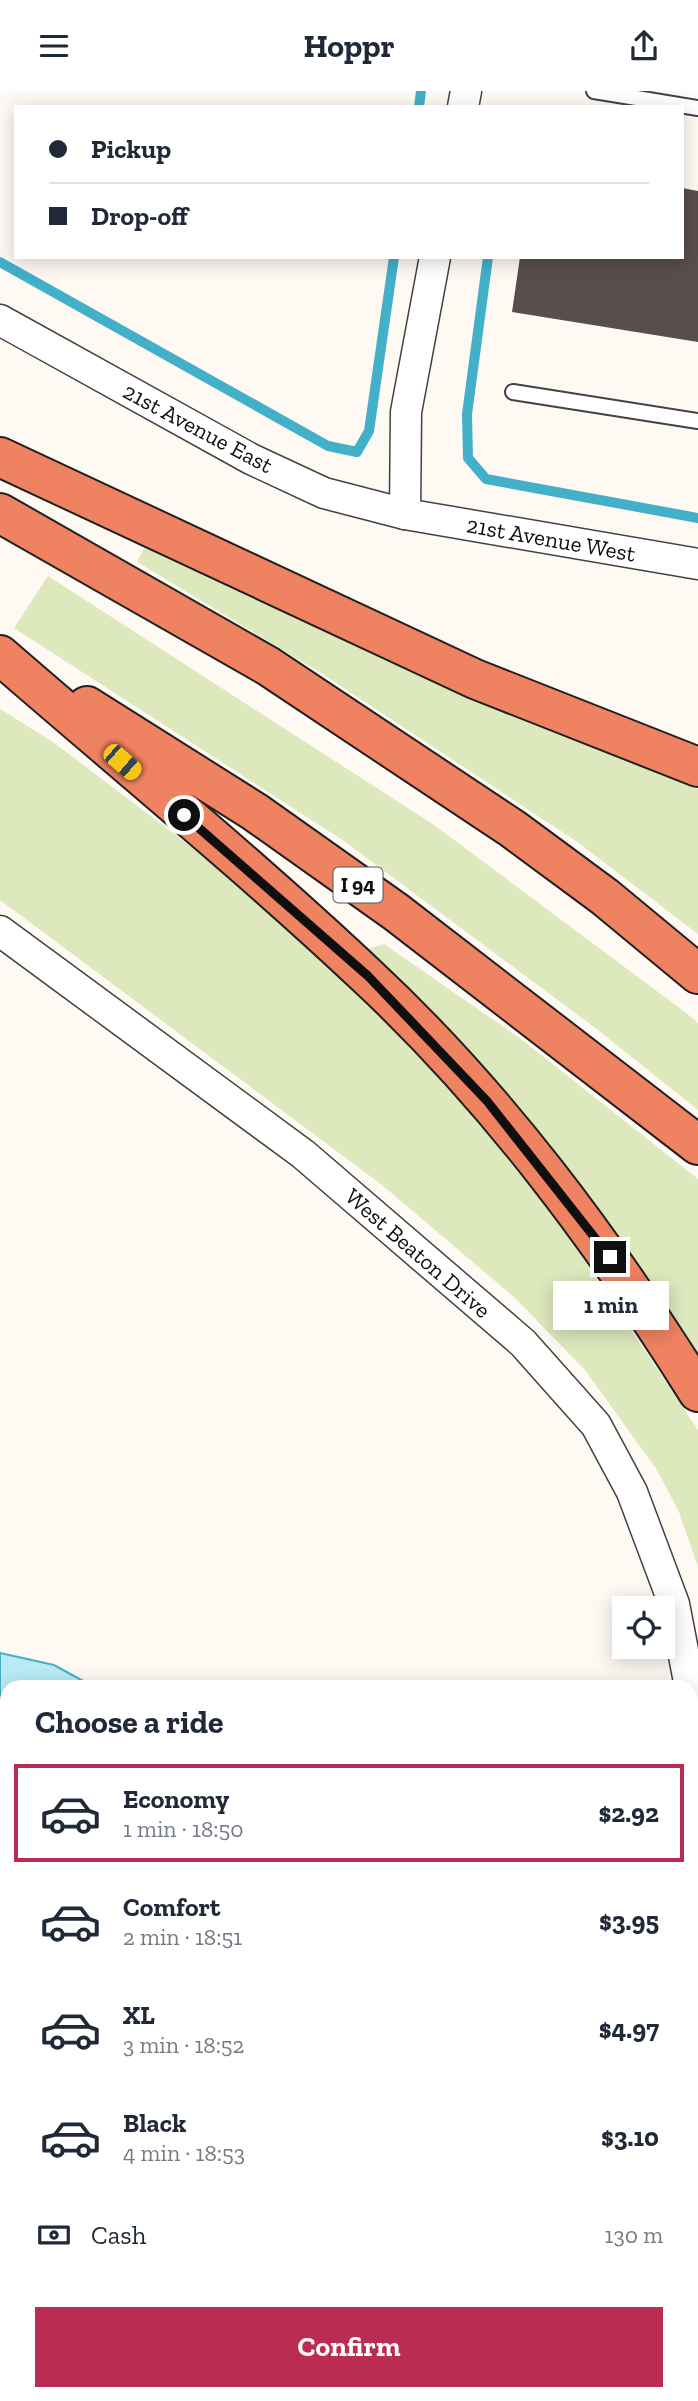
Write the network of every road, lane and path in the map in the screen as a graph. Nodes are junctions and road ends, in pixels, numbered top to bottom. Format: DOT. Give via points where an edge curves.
graph roads {
  1 [pos="594,91"];
  2 [pos="638,95"];
  3 [pos="698,108"];
  4 [pos="435,259"];
  5 [pos="0,320"];
  6 [pos="513,392"];
  7 [pos="698,421"];
  8 [pos="0,457"];
  9 [pos="0,513"];
  10 [pos="405,515"];
  11 [pos="698,564"];
  12 [pos="0,652"];
  13 [pos="698,767"];
  14 [pos="0,932"];
  15 [pos="698,974"];
  16 [pos="698,1145"];
  17 [pos="698,1392"];
  18 [pos="689,1680"];
  1 -- 2 [label="lane"];
  2 -- 3 [label="lane"];
  4 -- 10 [label="street" via="405,412"];
  5 -- 10 [label="street, 21st Avenue East" via="251,459 324,493"];
  6 -- 7 [label="lane"];
  8 -- 13 [label="highway" via="475,679"];
  9 -- 15 [label="highway" via="268,666 513,829"];
  10 -- 11 [label="street, 21st Avenue West"];
  12 -- 16 [label="highway, I 94" via="256,812 499,988"];
  12 -- 17 [label="highway" via="368,976 487,1101 580,1216 640,1299"];
  14 -- 18 [label="street, West Beaton Drive" via="303,1154 523,1343 596,1425 632,1492 674,1604"];
}
